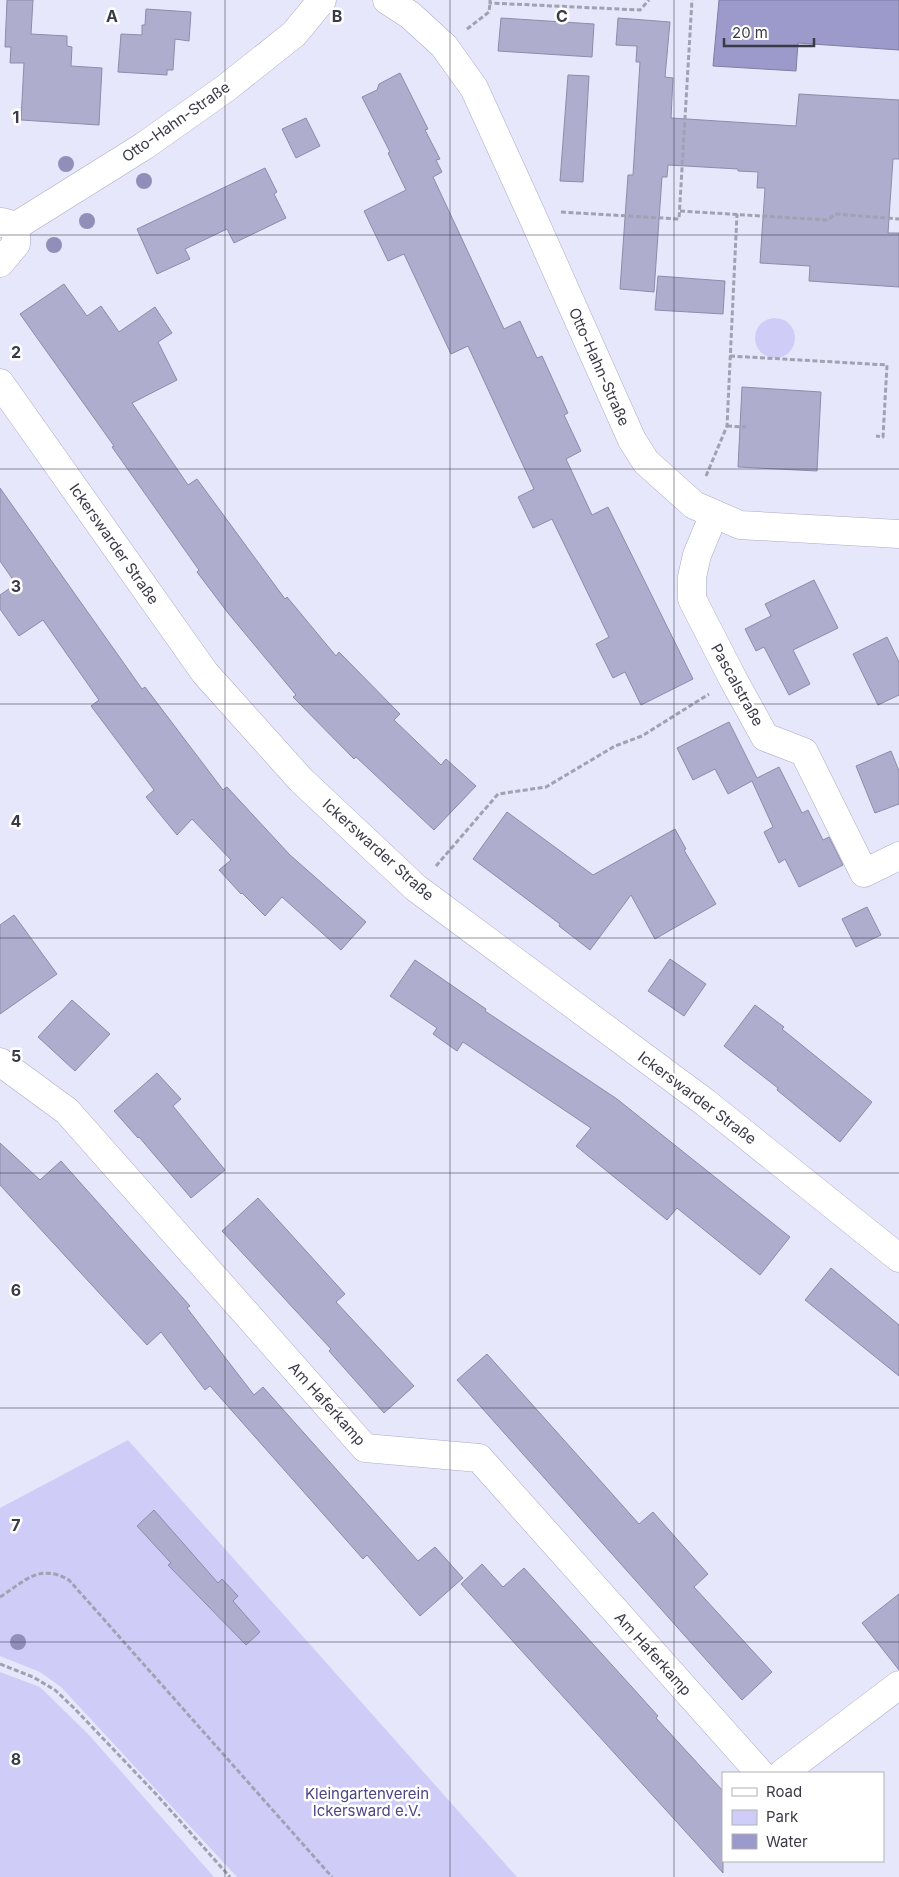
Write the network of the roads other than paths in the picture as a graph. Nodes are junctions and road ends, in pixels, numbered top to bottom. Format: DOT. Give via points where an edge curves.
graph roads {
  1 [pos="322,0"];
  2 [pos="387,0"];
  3 [pos="8,225"];
  4 [pos="0,263"];
  5 [pos="0,383"];
  6 [pos="704,510"];
  7 [pos="899,534"];
  8 [pos="899,856"];
  9 [pos="0,1062"];
  10 [pos="899,1258"];
  11 [pos="899,1685"];
  12 [pos="759,1772"];
  13 [pos="784,1772"];
  1 -- 3 [label="street, Otto-Hahn-Straße" via="294,34 226,88 144,146"];
  2 -- 6 [label="street, Otto-Hahn-Straße" via="410,15 444,46 474,88 632,440 646,462"];
  3 -- 4 [label="street, Otto-Hahn-Straße" via="16,244"];
  5 -- 10 [label="street, Ickerswarder Straße" via="205,672 302,780 416,888 706,1103"];
  6 -- 7 [label="street, Otto-Hahn-Straße" via="740,525"];
  6 -- 8 [label="street, Pascalstraße" via="692,577 692,599 732,680 765,737 804,752 864,873"];
  9 -- 12 [label="street, Am Haferkamp" via="67,1111 365,1448 479,1458"];
  11 -- 13 [label="street"];
}
